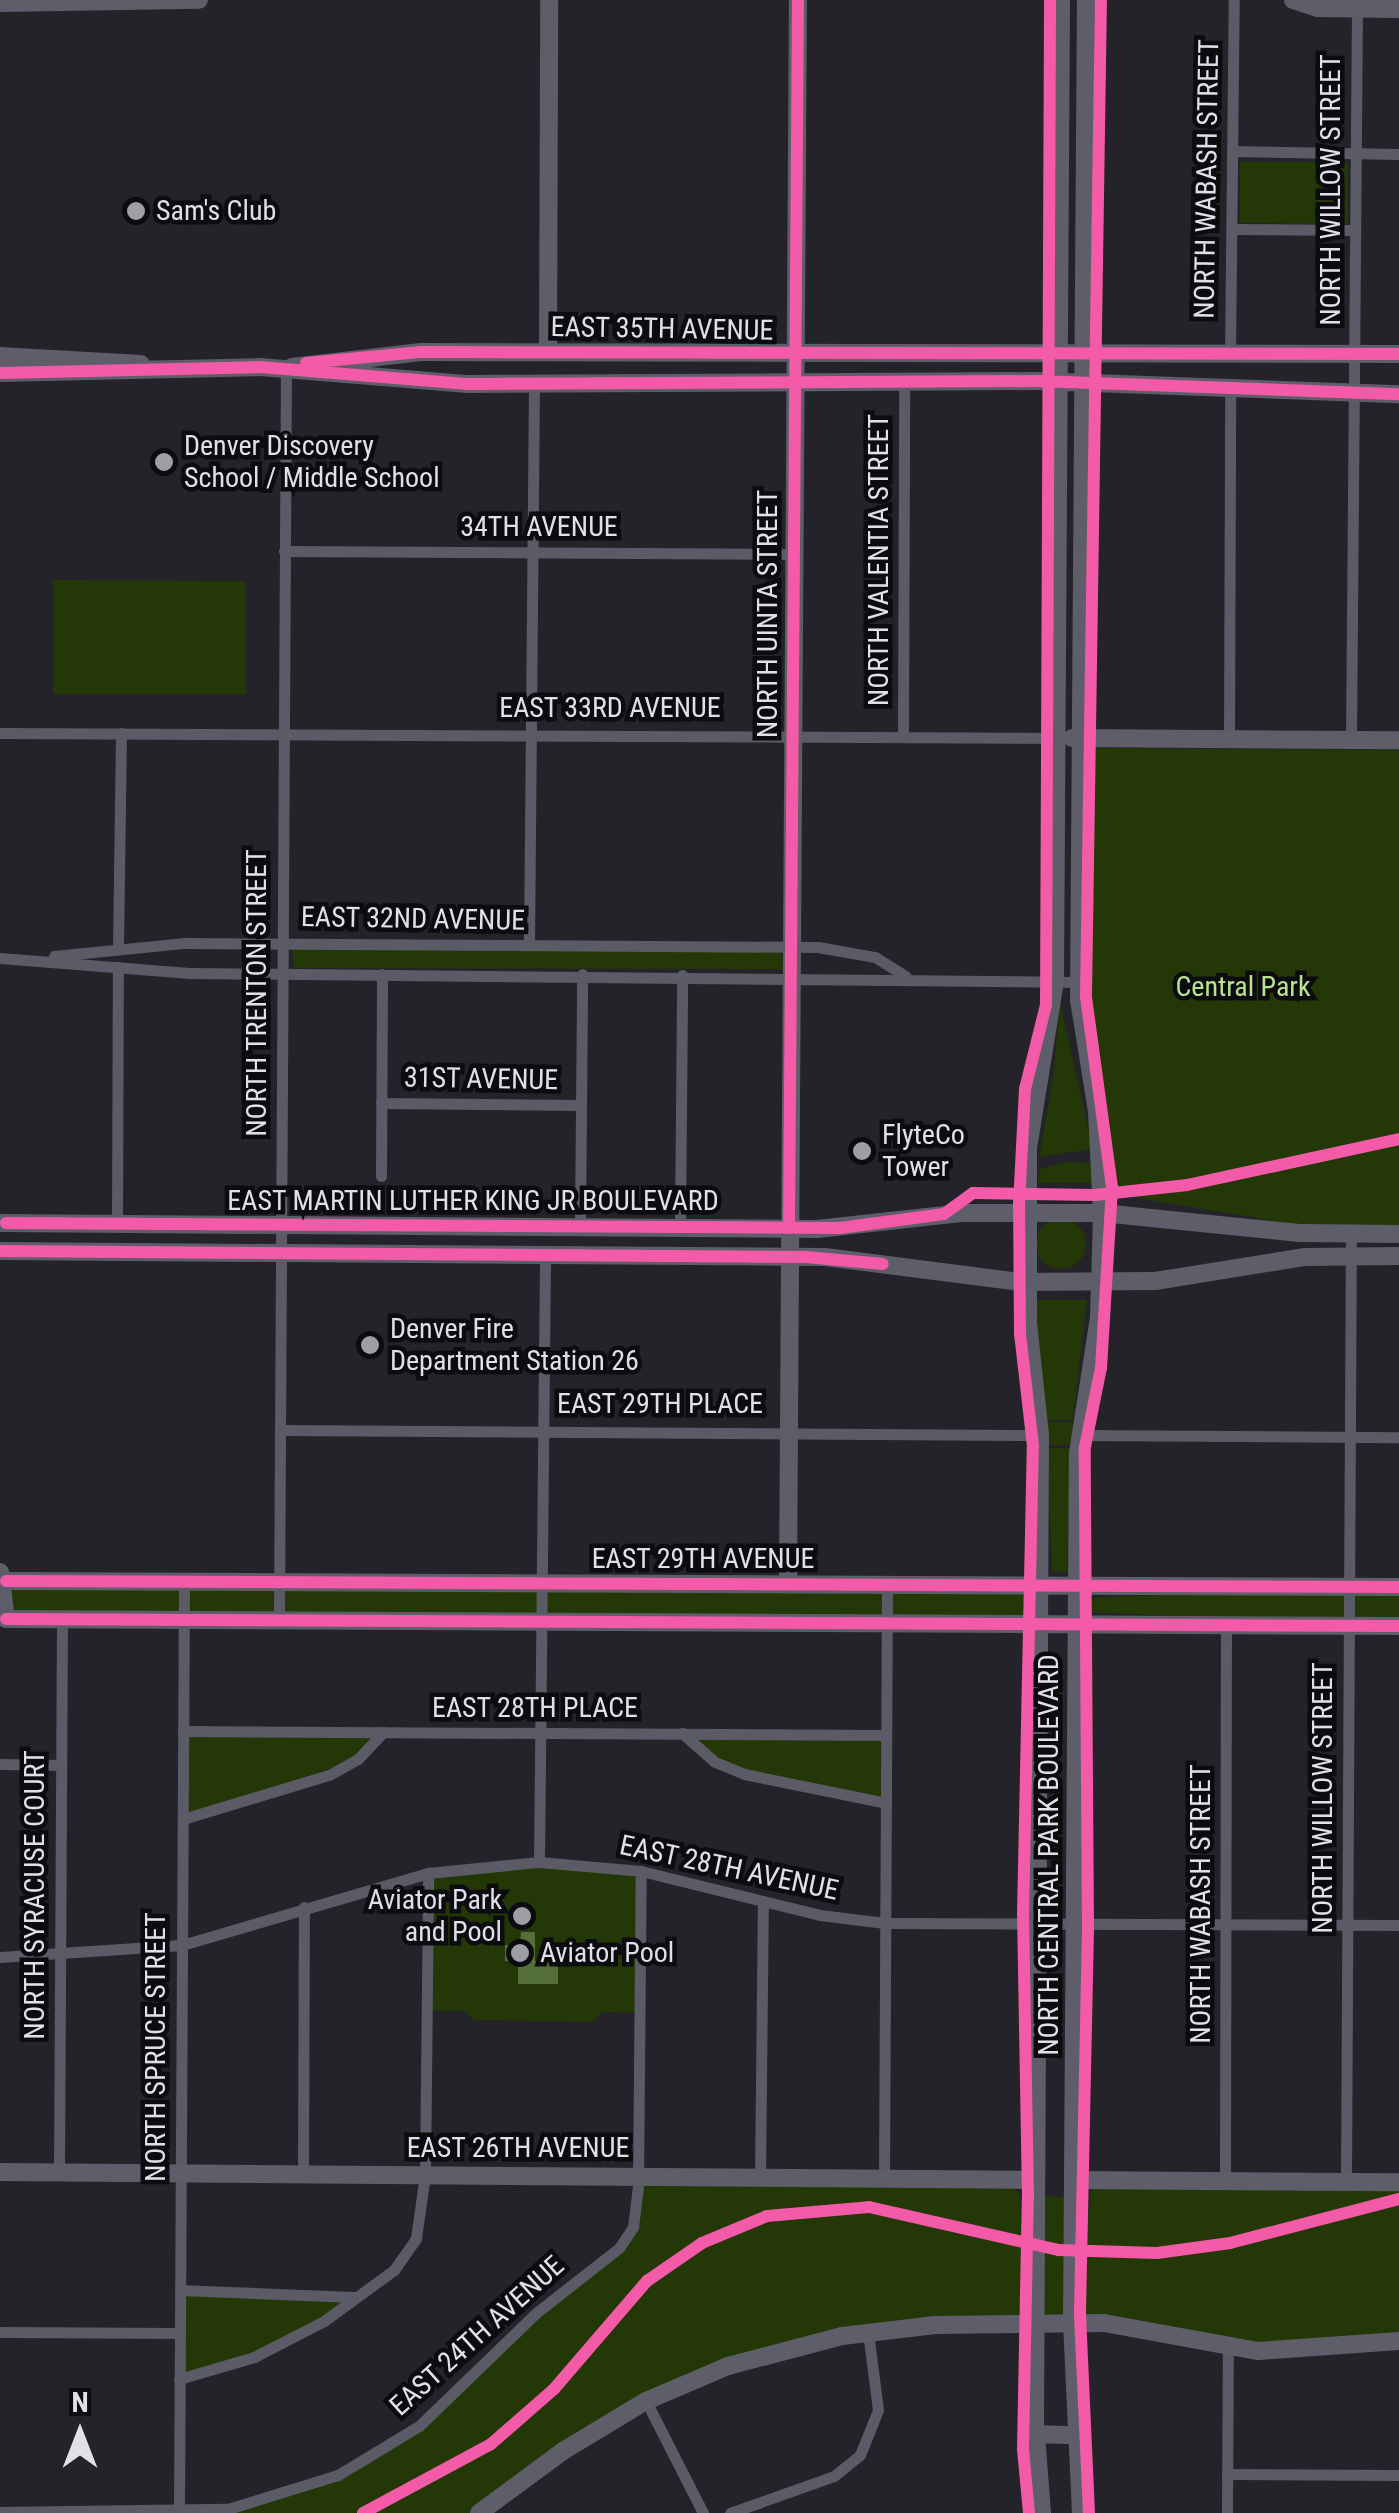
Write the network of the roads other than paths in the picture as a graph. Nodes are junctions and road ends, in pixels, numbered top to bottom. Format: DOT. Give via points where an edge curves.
graph roads {
  1 [pos="199,0"];
  2 [pos="549,0"];
  3 [pos="798,0"];
  4 [pos="1061,0"];
  5 [pos="1086,0"];
  6 [pos="1234,0"];
  7 [pos="1275,0"];
  8 [pos="1294,0"];
  9 [pos="0,3"];
  10 [pos="1357,4"];
  11 [pos="1399,8"];
  12 [pos="1232,151"];
  13 [pos="1357,153"];
  14 [pos="1399,154"];
  15 [pos="1232,228"];
  16 [pos="1355,230"];
  17 [pos="548,352"];
  18 [pos="1354,353"];
  19 [pos="1399,354"];
  20 [pos="794,355"];
  21 [pos="0,356"];
  22 [pos="1058,357"];
  23 [pos="1084,357"];
  24 [pos="1230,358"];
  25 [pos="151,366"];
  26 [pos="286,368"];
  27 [pos="0,373"];
  28 [pos="1058,382"];
  29 [pos="534,384"];
  30 [pos="904,384"];
  31 [pos="1084,384"];
  32 [pos="794,385"];
  33 [pos="1230,385"];
  34 [pos="1354,394"];
  35 [pos="1399,394"];
  36 [pos="284,551"];
  37 [pos="532,552"];
  38 [pos="793,554"];
  39 [pos="0,733"];
  40 [pos="120,733"];
  41 [pos="284,734"];
  42 [pos="531,735"];
  43 [pos="792,737"];
  44 [pos="903,737"];
  45 [pos="1056,738"];
  46 [pos="1081,738"];
  47 [pos="1228,739"];
  48 [pos="1351,740"];
  49 [pos="1399,740"];
  50 [pos="282,942"];
  51 [pos="529,945"];
  52 [pos="791,947"];
  53 [pos="118,948"];
  54 [pos="0,958"];
  55 [pos="35,958"];
  56 [pos="118,966"];
  57 [pos="282,973"];
  58 [pos="382,974"];
  59 [pos="582,974"];
  60 [pos="682,975"];
  61 [pos="791,976"];
  62 [pos="905,976"];
  63 [pos="1055,982"];
  64 [pos="1079,982"];
  65 [pos="381,1102"];
  66 [pos="581,1105"];
  67 [pos="381,1176"];
  68 [pos="1028,1213"];
  69 [pos="1102,1213"];
  70 [pos="0,1223"];
  71 [pos="117,1224"];
  72 [pos="281,1225"];
  73 [pos="580,1225"];
  74 [pos="680,1226"];
  75 [pos="790,1228"];
  76 [pos="1399,1234"];
  77 [pos="1351,1235"];
  78 [pos="0,1251"];
  79 [pos="281,1253"];
  80 [pos="545,1255"];
  81 [pos="1351,1256"];
  82 [pos="1399,1256"];
  83 [pos="789,1257"];
  84 [pos="1028,1282"];
  85 [pos="1101,1282"];
  86 [pos="280,1430"];
  87 [pos="544,1432"];
  88 [pos="788,1432"];
  89 [pos="1040,1435"];
  90 [pos="1078,1435"];
  91 [pos="1350,1437"];
  92 [pos="1399,1437"];
  93 [pos="3,1576"];
  94 [pos="184,1581"];
  95 [pos="280,1582"];
  96 [pos="542,1583"];
  97 [pos="788,1584"];
  98 [pos="887,1585"];
  99 [pos="1349,1587"];
  100 [pos="1399,1588"];
  101 [pos="1040,1589"];
  102 [pos="1076,1590"];
  103 [pos="62,1618"];
  104 [pos="184,1618"];
  105 [pos="279,1618"];
  106 [pos="542,1620"];
  107 [pos="3,1622"];
  108 [pos="887,1623"];
  109 [pos="1040,1624"];
  110 [pos="1077,1624"];
  111 [pos="1349,1626"];
  112 [pos="1399,1626"];
  113 [pos="1226,1627"];
  114 [pos="183,1731"];
  115 [pos="383,1732"];
  116 [pos="540,1733"];
  117 [pos="682,1734"];
  118 [pos="886,1734"];
  119 [pos="0,1764"];
  120 [pos="61,1765"];
  121 [pos="886,1803"];
  122 [pos="182,1818"];
  123 [pos="539,1862"];
  124 [pos="641,1871"];
  125 [pos="428,1873"];
  126 [pos="763,1902"];
  127 [pos="304,1907"];
  128 [pos="885,1923"];
  129 [pos="1039,1923"];
  130 [pos="1077,1924"];
  131 [pos="1226,1924"];
  132 [pos="1348,1925"];
  133 [pos="1399,1925"];
  134 [pos="182,1945"];
  135 [pos="0,1958"];
  136 [pos="60,1958"];
  137 [pos="0,2172"];
  138 [pos="59,2173"];
  139 [pos="181,2174"];
  140 [pos="303,2174"];
  141 [pos="425,2176"];
  142 [pos="638,2177"];
  143 [pos="760,2178"];
  144 [pos="884,2179"];
  145 [pos="1036,2180"];
  146 [pos="1073,2180"];
  147 [pos="1225,2181"];
  148 [pos="1346,2182"];
  149 [pos="1399,2182"];
  150 [pos="180,2290"];
  151 [pos="354,2297"];
  152 [pos="1035,2324"];
  153 [pos="1072,2324"];
  154 [pos="0,2332"];
  155 [pos="868,2332"];
  156 [pos="180,2333"];
  157 [pos="1399,2341"];
  158 [pos="1228,2349"];
  159 [pos="180,2379"];
  160 [pos="646,2402"];
  161 [pos="1035,2434"];
  162 [pos="1073,2435"];
  163 [pos="1227,2474"];
  164 [pos="1399,2475"];
  165 [pos="0,2512"];
  166 [pos="179,2512"];
  167 [pos="478,2513"];
  168 [pos="703,2513"];
  169 [pos="730,2513"];
  170 [pos="1042,2513"];
  171 [pos="1081,2513"];
  172 [pos="1226,2513"];
  1 -- 9 [label="street"];
  2 -- 17 [label="street"];
  3 -- 20 [label="street, NORTH UINTA STREET"];
  4 -- 22 [label="street, NORTH CENTRAL PARK BOULEVARD"];
  5 -- 23 [label="street, NORTH CENTRAL PARK BOULEVARD"];
  6 -- 12 [label="street, NORTH WABASH STREET"];
  7 -- 8 [label="street"];
  8 -- 10 [label="street"];
  10 -- 11 [label="street"];
  10 -- 13 [label="street, NORTH WILLOW STREET"];
  12 -- 13 [label="street"];
  12 -- 15 [label="street, NORTH WABASH STREET"];
  13 -- 14 [label="street"];
  13 -- 16 [label="street, NORTH WILLOW STREET"];
  15 -- 16 [label="street"];
  15 -- 24 [label="street, NORTH WABASH STREET"];
  16 -- 18 [label="street, NORTH WILLOW STREET"];
  17 -- 20 [label="street, EAST 35TH AVENUE"];
  17 -- 26 [label="street, EAST 35TH AVENUE" via="407,352"];
  18 -- 19 [label="street, EAST 35TH AVENUE"];
  18 -- 24 [label="street, EAST 35TH AVENUE"];
  18 -- 34 [label="street, NORTH WILLOW STREET"];
  20 -- 22 [label="street, EAST 35TH AVENUE"];
  20 -- 32 [label="street, NORTH UINTA STREET"];
  21 -- 25 [label="street, EAST 35TH AVENUE" via="99,356"];
  22 -- 23 [label="street, EAST 35TH AVENUE"];
  22 -- 28 [label="street, NORTH CENTRAL PARK BOULEVARD"];
  23 -- 24 [label="street, EAST 35TH AVENUE"];
  23 -- 31 [label="street, NORTH CENTRAL PARK BOULEVARD"];
  25 -- 26 [label="street, EAST 35TH AVENUE"];
  25 -- 27 [label="street, EAST 35TH AVENUE"];
  26 -- 29 [label="street, EAST 35TH AVENUE" via="399,381"];
  26 -- 36 [label="street, NORTH TRENTON STREET"];
  28 -- 30 [label="street, EAST 35TH AVENUE"];
  28 -- 31 [label="street, EAST 35TH AVENUE"];
  28 -- 45 [label="street, NORTH CENTRAL PARK BOULEVARD"];
  29 -- 32 [label="street, EAST 35TH AVENUE"];
  29 -- 37 [label="street"];
  30 -- 32 [label="street, EAST 35TH AVENUE"];
  30 -- 44 [label="street, NORTH VALENTIA STREET"];
  31 -- 33 [label="street, EAST 35TH AVENUE"];
  31 -- 46 [label="street, NORTH CENTRAL PARK BOULEVARD"];
  32 -- 38 [label="street, NORTH UINTA STREET"];
  33 -- 34 [label="street, EAST 35TH AVENUE"];
  33 -- 47 [label="street"];
  34 -- 35 [label="street, EAST 35TH AVENUE"];
  34 -- 48 [label="street, NORTH WILLOW STREET"];
  36 -- 37 [label="street, 34TH AVENUE"];
  36 -- 41 [label="street, NORTH TRENTON STREET"];
  37 -- 38 [label="street, 34TH AVENUE"];
  37 -- 42 [label="street"];
  38 -- 43 [label="street, NORTH UINTA STREET"];
  39 -- 40 [label="street, EAST 33RD AVENUE"];
  40 -- 41 [label="street, EAST 33RD AVENUE"];
  40 -- 53 [label="street"];
  41 -- 42 [label="street, EAST 33RD AVENUE"];
  41 -- 50 [label="street, NORTH TRENTON STREET"];
  42 -- 43 [label="street, EAST 33RD AVENUE"];
  42 -- 51 [label="street"];
  43 -- 44 [label="street, EAST 33RD AVENUE"];
  43 -- 52 [label="street, NORTH UINTA STREET"];
  44 -- 45 [label="street, EAST 33RD AVENUE"];
  45 -- 46 [label="street, EAST 33RD AVENUE"];
  45 -- 63 [label="street, NORTH CENTRAL PARK BOULEVARD"];
  46 -- 47 [label="street, EAST 33RD AVENUE"];
  46 -- 64 [label="street, NORTH CENTRAL PARK BOULEVARD"];
  47 -- 48 [label="street, EAST 33RD AVENUE"];
  48 -- 49 [label="street, EAST 33RD AVENUE"];
  50 -- 51 [label="street, EAST 32ND AVENUE"];
  50 -- 53 [label="street, EAST 32ND AVENUE"];
  50 -- 57 [label="street, NORTH TRENTON STREET"];
  51 -- 52 [label="street, EAST 32ND AVENUE"];
  52 -- 61 [label="street, NORTH UINTA STREET"];
  52 -- 62 [label="street, EAST 32ND AVENUE" via="850,950"];
  53 -- 55 [label="street, EAST 32ND AVENUE"];
  54 -- 55 [label="street, EAST 32ND AVENUE"];
  55 -- 56 [label="street, EAST 32ND AVENUE"];
  56 -- 57 [label="street, EAST 32ND AVENUE"];
  56 -- 71 [label="street"];
  57 -- 58 [label="street, EAST 32ND AVENUE"];
  57 -- 72 [label="street, NORTH TRENTON STREET"];
  58 -- 59 [label="street, EAST 32ND AVENUE"];
  58 -- 65 [label="street"];
  59 -- 60 [label="street, EAST 32ND AVENUE"];
  59 -- 66 [label="street"];
  60 -- 61 [label="street, EAST 32ND AVENUE"];
  60 -- 74 [label="street"];
  61 -- 62 [label="street, EAST 32ND AVENUE"];
  61 -- 75 [label="street, NORTH UINTA STREET"];
  62 -- 63 [label="street, EAST 32ND AVENUE"];
  63 -- 64 [label="street, EAST 32ND AVENUE"];
  63 -- 68 [label="street, NORTH CENTRAL PARK BOULEVARD" via="1032,1112"];
  64 -- 69 [label="street, NORTH CENTRAL PARK BOULEVARD"];
  65 -- 66 [label="street, 31ST AVENUE"];
  65 -- 67 [label="street"];
  66 -- 73 [label="street"];
  68 -- 69 [label="street, EAST MARTIN LUTHER KING JR BOULEVARD"];
  68 -- 75 [label="street, EAST MARTIN LUTHER KING JR BOULEVARD"];
  68 -- 84 [label="street, NORTH CENTRAL PARK BOULEVARD"];
  69 -- 77 [label="street, EAST MARTIN LUTHER KING JR BOULEVARD"];
  69 -- 85 [label="street, NORTH CENTRAL PARK BOULEVARD"];
  70 -- 71 [label="street, EAST MARTIN LUTHER KING JR BOULEVARD"];
  71 -- 72 [label="street, EAST MARTIN LUTHER KING JR BOULEVARD"];
  72 -- 73 [label="street, EAST MARTIN LUTHER KING JR BOULEVARD"];
  72 -- 79 [label="street, NORTH TRENTON STREET"];
  73 -- 74 [label="street, EAST MARTIN LUTHER KING JR BOULEVARD"];
  74 -- 75 [label="street, EAST MARTIN LUTHER KING JR BOULEVARD"];
  75 -- 83 [label="street, NORTH UINTA STREET"];
  76 -- 77 [label="street, EAST MARTIN LUTHER KING JR BOULEVARD"];
  77 -- 81 [label="street, NORTH WILLOW STREET"];
  78 -- 79 [label="street, EAST MARTIN LUTHER KING JR BOULEVARD"];
  79 -- 80 [label="street, EAST MARTIN LUTHER KING JR BOULEVARD"];
  79 -- 86 [label="street, NORTH TRENTON STREET"];
  80 -- 83 [label="street, EAST MARTIN LUTHER KING JR BOULEVARD"];
  80 -- 87 [label="street"];
  81 -- 82 [label="street, EAST MARTIN LUTHER KING JR BOULEVARD"];
  81 -- 85 [label="street, EAST MARTIN LUTHER KING JR BOULEVARD"];
  81 -- 91 [label="street, NORTH WILLOW STREET"];
  83 -- 84 [label="street, EAST MARTIN LUTHER KING JR BOULEVARD"];
  83 -- 88 [label="street, NORTH UINTA STREET"];
  84 -- 85 [label="street, EAST MARTIN LUTHER KING JR BOULEVARD"];
  84 -- 89 [label="street, NORTH CENTRAL PARK BOULEVARD"];
  85 -- 90 [label="street, NORTH CENTRAL PARK BOULEVARD"];
  86 -- 87 [label="street, EAST 29TH PLACE"];
  86 -- 95 [label="street, NORTH TRENTON STREET"];
  87 -- 88 [label="street, EAST 29TH PLACE"];
  87 -- 96 [label="street"];
  88 -- 89 [label="street, EAST 29TH PLACE"];
  88 -- 97 [label="street, NORTH UINTA STREET"];
  89 -- 101 [label="street, NORTH CENTRAL PARK BOULEVARD"];
  90 -- 91 [label="street"];
  90 -- 102 [label="street, NORTH CENTRAL PARK BOULEVARD"];
  91 -- 92 [label="street"];
  91 -- 99 [label="street, NORTH WILLOW STREET"];
  93 -- 94 [label="street, EAST 29TH AVENUE"];
  93 -- 107 [label="street"];
  94 -- 95 [label="street, EAST 29TH AVENUE"];
  94 -- 104 [label="street, NORTH SPRUCE STREET"];
  95 -- 96 [label="street, EAST 29TH AVENUE"];
  95 -- 105 [label="street, NORTH TRENTON STREET"];
  96 -- 97 [label="street, EAST 29TH AVENUE"];
  96 -- 106 [label="street"];
  97 -- 98 [label="street, EAST 29TH AVENUE"];
  98 -- 101 [label="street, EAST 29TH AVENUE"];
  98 -- 108 [label="street"];
  99 -- 100 [label="street, EAST 29TH AVENUE"];
  99 -- 102 [label="street, EAST 29TH AVENUE"];
  99 -- 111 [label="street, NORTH WILLOW STREET"];
  101 -- 102 [label="street, EAST 29TH AVENUE"];
  101 -- 109 [label="street, NORTH CENTRAL PARK BOULEVARD"];
  102 -- 110 [label="street, NORTH CENTRAL PARK BOULEVARD"];
  103 -- 104 [label="street"];
  103 -- 107 [label="street"];
  103 -- 120 [label="street, NORTH SYRACUSE COURT"];
  104 -- 105 [label="street"];
  104 -- 114 [label="street, NORTH SPRUCE STREET"];
  105 -- 106 [label="street"];
  106 -- 108 [label="street"];
  106 -- 116 [label="street"];
  108 -- 109 [label="street"];
  108 -- 118 [label="street"];
  109 -- 110 [label="street"];
  109 -- 129 [label="street, NORTH CENTRAL PARK BOULEVARD"];
  110 -- 113 [label="street"];
  110 -- 130 [label="street, NORTH CENTRAL PARK BOULEVARD"];
  111 -- 112 [label="street"];
  111 -- 113 [label="street"];
  111 -- 132 [label="street, NORTH WILLOW STREET"];
  113 -- 131 [label="street, NORTH WABASH STREET"];
  114 -- 115 [label="street, EAST 28TH PLACE"];
  114 -- 122 [label="street, NORTH SPRUCE STREET"];
  115 -- 116 [label="street, EAST 28TH PLACE"];
  115 -- 122 [label="street" via="358,1760 329,1775"];
  116 -- 117 [label="street, EAST 28TH PLACE"];
  116 -- 123 [label="street"];
  117 -- 118 [label="street, EAST 28TH PLACE"];
  117 -- 121 [label="street" via="715,1762 744,1774"];
  118 -- 121 [label="street"];
  119 -- 120 [label="street"];
  120 -- 136 [label="street, NORTH SYRACUSE COURT"];
  121 -- 128 [label="street"];
  122 -- 134 [label="street, NORTH SPRUCE STREET"];
  123 -- 124 [label="street, EAST 28TH AVENUE"];
  123 -- 125 [label="street, EAST 28TH AVENUE"];
  124 -- 126 [label="street, EAST 28TH AVENUE"];
  124 -- 142 [label="street, EAST 24TH AVENUE"];
  125 -- 127 [label="street, EAST 28TH AVENUE"];
  125 -- 141 [label="street"];
  126 -- 128 [label="street, EAST 28TH AVENUE"];
  126 -- 143 [label="street"];
  127 -- 134 [label="street, EAST 28TH AVENUE"];
  127 -- 140 [label="street"];
  128 -- 129 [label="street, EAST 28TH AVENUE"];
  128 -- 144 [label="street"];
  129 -- 130 [label="street, EAST 28TH AVENUE"];
  129 -- 145 [label="street, NORTH CENTRAL PARK BOULEVARD"];
  130 -- 131 [label="street, EAST 28TH AVENUE"];
  130 -- 146 [label="street, NORTH CENTRAL PARK BOULEVARD"];
  131 -- 132 [label="street, EAST 28TH AVENUE"];
  131 -- 147 [label="street, NORTH WABASH STREET"];
  132 -- 133 [label="street, EAST 28TH AVENUE"];
  132 -- 148 [label="street, NORTH WILLOW STREET"];
  134 -- 136 [label="street, EAST 28TH AVENUE"];
  134 -- 139 [label="street, NORTH SPRUCE STREET"];
  135 -- 136 [label="street, EAST 28TH AVENUE"];
  136 -- 138 [label="street, NORTH SYRACUSE COURT"];
  137 -- 138 [label="street, EAST 26TH AVENUE"];
  138 -- 139 [label="street, EAST 26TH AVENUE"];
  139 -- 140 [label="street, EAST 26TH AVENUE"];
  139 -- 150 [label="street, NORTH SPRUCE STREET"];
  140 -- 141 [label="street, EAST 26TH AVENUE"];
  141 -- 142 [label="street, EAST 26TH AVENUE"];
  141 -- 151 [label="street" via="416,2238 394,2270"];
  142 -- 143 [label="street, EAST 26TH AVENUE"];
  142 -- 166 [label="street, EAST 24TH AVENUE" via="632,2227 619,2248 536,2312 418,2426 295,2492"];
  143 -- 144 [label="street, EAST 26TH AVENUE"];
  144 -- 145 [label="street, EAST 26TH AVENUE"];
  145 -- 152 [label="street, NORTH CENTRAL PARK BOULEVARD"];
  146 -- 147 [label="street"];
  146 -- 153 [label="street, NORTH CENTRAL PARK BOULEVARD"];
  147 -- 148 [label="street"];
  148 -- 149 [label="street"];
  150 -- 151 [label="street"];
  150 -- 156 [label="street, NORTH SPRUCE STREET"];
  151 -- 159 [label="street" via="275,2348"];
  152 -- 153 [label="street"];
  152 -- 155 [label="street"];
  152 -- 161 [label="street, NORTH CENTRAL PARK BOULEVARD"];
  153 -- 158 [label="street" via="1116,2325"];
  153 -- 162 [label="street, NORTH CENTRAL PARK BOULEVARD"];
  154 -- 156 [label="street"];
  155 -- 160 [label="street" via="757,2357"];
  155 -- 169 [label="street" via="878,2410 860,2455 834,2476"];
  156 -- 159 [label="street, NORTH SPRUCE STREET"];
  157 -- 158 [label="street" via="1326,2351"];
  158 -- 163 [label="street"];
  159 -- 166 [label="street, NORTH SPRUCE STREET"];
  160 -- 167 [label="street" via="562,2451"];
  160 -- 168 [label="street"];
  161 -- 162 [label="street"];
  161 -- 170 [label="street, NORTH CENTRAL PARK BOULEVARD"];
  162 -- 171 [label="street, NORTH CENTRAL PARK BOULEVARD"];
  163 -- 164 [label="street"];
  163 -- 172 [label="street"];
  165 -- 166 [label="street, EAST 24TH AVENUE"];
}
